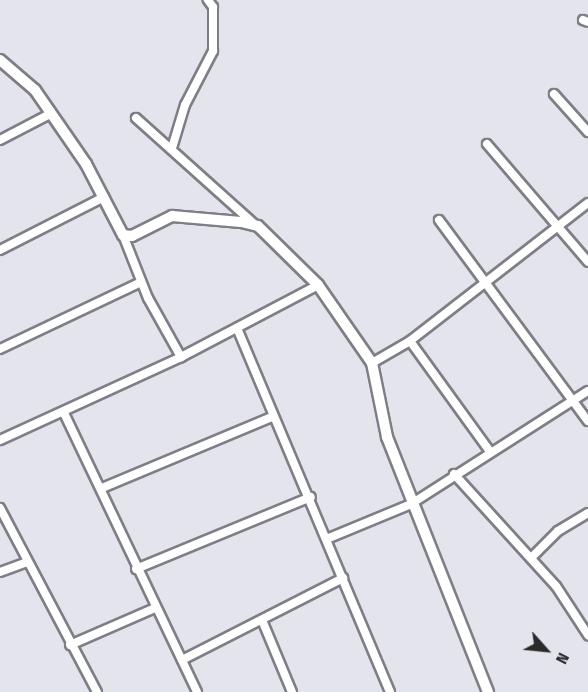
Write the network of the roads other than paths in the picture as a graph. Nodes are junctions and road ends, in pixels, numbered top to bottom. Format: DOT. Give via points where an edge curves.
graph roads {
  1 [pos="208,0"];
  2 [pos="0,60"];
  3 [pos="554,94"];
  4 [pos="50,114"];
  5 [pos="136,118"];
  6 [pos="588,132"];
  7 [pos="0,140"];
  8 [pos="487,144"];
  9 [pos="172,148"];
  10 [pos="104,197"];
  11 [pos="588,203"];
  12 [pos="439,220"];
  13 [pos="258,226"];
  14 [pos="561,227"];
  15 [pos="123,235"];
  16 [pos="0,250"];
  17 [pos="588,262"];
  18 [pos="141,282"];
  19 [pos="487,284"];
  20 [pos="318,285"];
  21 [pos="237,328"];
  22 [pos="410,341"];
  23 [pos="0,349"];
  24 [pos="181,357"];
  25 [pos="372,363"];
  26 [pos="588,391"];
  27 [pos="571,401"];
  28 [pos="64,412"];
  29 [pos="274,416"];
  30 [pos="588,421"];
  31 [pos="0,441"];
  32 [pos="489,450"];
  33 [pos="454,474"];
  34 [pos="102,488"];
  35 [pos="311,497"];
  36 [pos="411,504"];
  37 [pos="0,508"];
  38 [pos="588,513"];
  39 [pos="329,538"];
  40 [pos="531,558"];
  41 [pos="27,562"];
  42 [pos="136,569"];
  43 [pos="0,572"];
  44 [pos="343,578"];
  45 [pos="155,608"];
  46 [pos="262,620"];
  47 [pos="588,635"];
  48 [pos="70,645"];
  49 [pos="182,660"];
  50 [pos="97,692"];
  51 [pos="197,692"];
  52 [pos="292,692"];
  53 [pos="390,692"];
  54 [pos="488,692"];
  1 -- 9 [label="street" via="215,27 211,57 185,105"];
  2 -- 4 [label="street" via="35,90"];
  3 -- 6 [label="street"];
  4 -- 7 [label="street"];
  4 -- 10 [label="street"];
  5 -- 9 [label="street"];
  8 -- 14 [label="street"];
  9 -- 13 [label="street"];
  10 -- 15 [label="street"];
  10 -- 16 [label="street"];
  11 -- 14 [label="street"];
  12 -- 19 [label="street"];
  13 -- 15 [label="street" via="172,216 132,236"];
  13 -- 20 [label="street"];
  14 -- 17 [label="street"];
  14 -- 19 [label="street"];
  15 -- 18 [label="street"];
  18 -- 23 [label="street"];
  18 -- 24 [label="street"];
  19 -- 22 [label="street"];
  19 -- 27 [label="street"];
  20 -- 21 [label="street"];
  20 -- 25 [label="street"];
  21 -- 24 [label="street"];
  21 -- 29 [label="street"];
  22 -- 25 [label="street"];
  22 -- 32 [label="street"];
  24 -- 28 [label="street"];
  25 -- 36 [label="street" via="387,437"];
  26 -- 27 [label="street"];
  27 -- 30 [label="street"];
  27 -- 32 [label="street"];
  28 -- 31 [label="street"];
  28 -- 34 [label="street"];
  29 -- 34 [label="street"];
  29 -- 35 [label="street"];
  32 -- 33 [label="street"];
  33 -- 36 [label="street"];
  33 -- 40 [label="street"];
  34 -- 42 [label="street"];
  35 -- 39 [label="street"];
  35 -- 42 [label="street"];
  36 -- 39 [label="street"];
  36 -- 54 [label="street"];
  37 -- 41 [label="street"];
  38 -- 40 [label="street" via="558,531"];
  39 -- 44 [label="street"];
  40 -- 47 [label="street"];
  41 -- 43 [label="street"];
  41 -- 48 [label="street"];
  42 -- 45 [label="street"];
  44 -- 46 [label="street"];
  44 -- 53 [label="street"];
  45 -- 48 [label="street"];
  45 -- 49 [label="street"];
  46 -- 49 [label="street"];
  46 -- 52 [label="street"];
  48 -- 50 [label="street"];
  49 -- 51 [label="street"];
}
